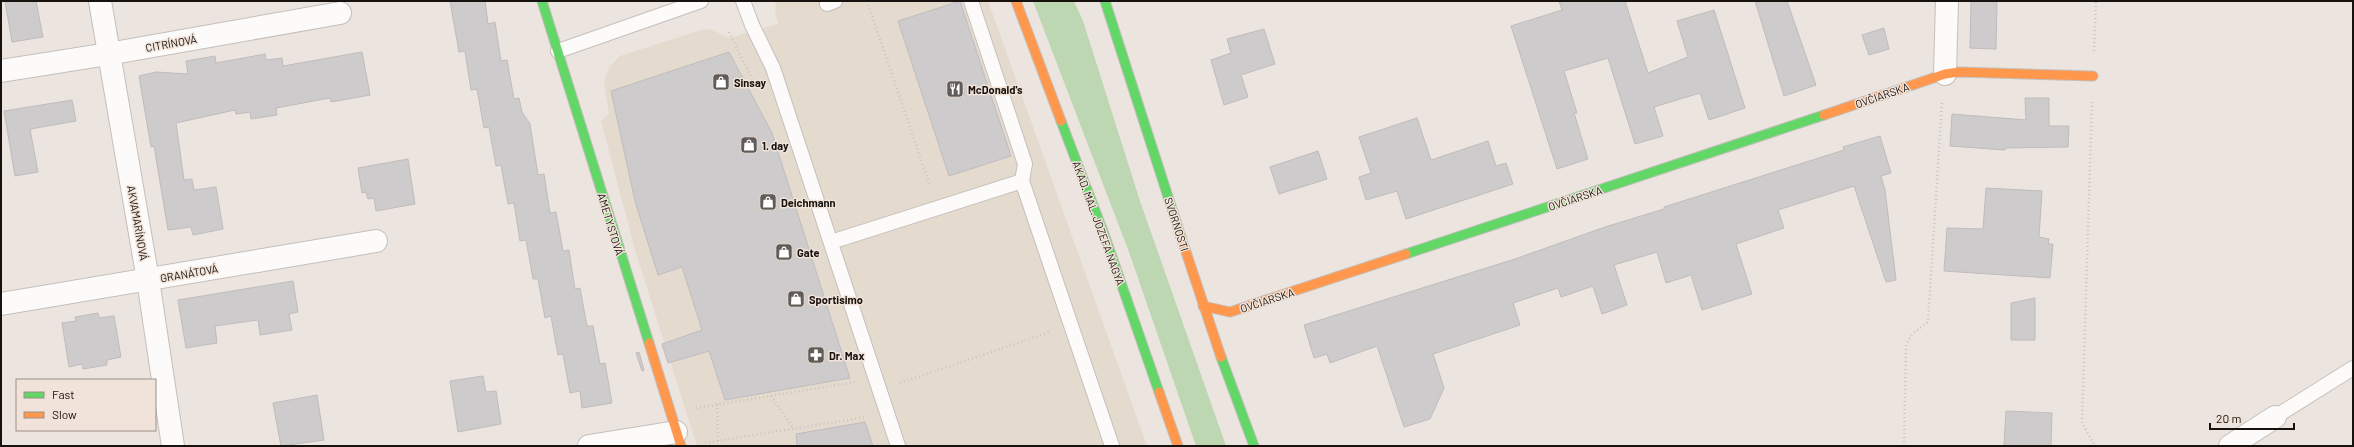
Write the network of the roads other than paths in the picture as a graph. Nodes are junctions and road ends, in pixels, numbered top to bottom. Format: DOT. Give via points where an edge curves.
graph roads {
  1 [pos="100,1"];
  2 [pos="542,1"];
  3 [pos="701,1"];
  4 [pos="743,1"];
  5 [pos="971,1"];
  6 [pos="1016,1"];
  7 [pos="1105,1"];
  8 [pos="1946,1"];
  9 [pos="340,13"];
  10 [pos="558,51"];
  11 [pos="108,54"];
  12 [pos="1,71"];
  13 [pos="1945,74"];
  14 [pos="2093,76"];
  15 [pos="1022,181"];
  16 [pos="376,241"];
  17 [pos="831,242"];
  18 [pos="148,280"];
  19 [pos="1,304"];
  20 [pos="1203,306"];
  21 [pos="2353,368"];
  22 [pos="2275,417"];
  23 [pos="679,439"];
  24 [pos="173,446"];
  25 [pos="589,446"];
  26 [pos="898,446"];
  27 [pos="1112,446"];
  28 [pos="1178,446"];
  29 [pos="1254,446"];
  30 [pos="2230,446"];
  1 -- 11 [label="street, AKVAMARÍNOVÁ"];
  2 -- 10 [label="street, AMETYSTOVÁ"];
  3 -- 10 [label="lane"];
  4 -- 17 [label="lane" via="773,68"];
  5 -- 15 [label="lane" via="1025,164"];
  6 -- 28 [label="street, AKAD. MAL. JOZEFA NAGYA" via="1104,234"];
  7 -- 20 [label="street, SVORNOSTI"];
  8 -- 13 [label="street"];
  9 -- 11 [label="street, CITRÍNOVÁ"];
  10 -- 23 [label="street, AMETYSTOVÁ"];
  11 -- 12 [label="street, CITRÍNOVÁ"];
  11 -- 18 [label="street, AKVAMARÍNOVÁ"];
  13 -- 14 [label="street, OVČIARSKA" via="1974,72"];
  13 -- 20 [label="street, OVČIARSKA" via="1230,312"];
  15 -- 17 [label="lane"];
  15 -- 27 [label="lane"];
  16 -- 18 [label="street, GRANÁTOVÁ"];
  17 -- 26 [label="lane"];
  18 -- 19 [label="street, GRANÁTOVÁ"];
  18 -- 24 [label="street, AKVAMARÍNOVÁ"];
  20 -- 29 [label="street, SVORNOSTI"];
  21 -- 22 [label="lane"];
  22 -- 30 [label="street"];
  23 -- 25 [label="street"];
}
